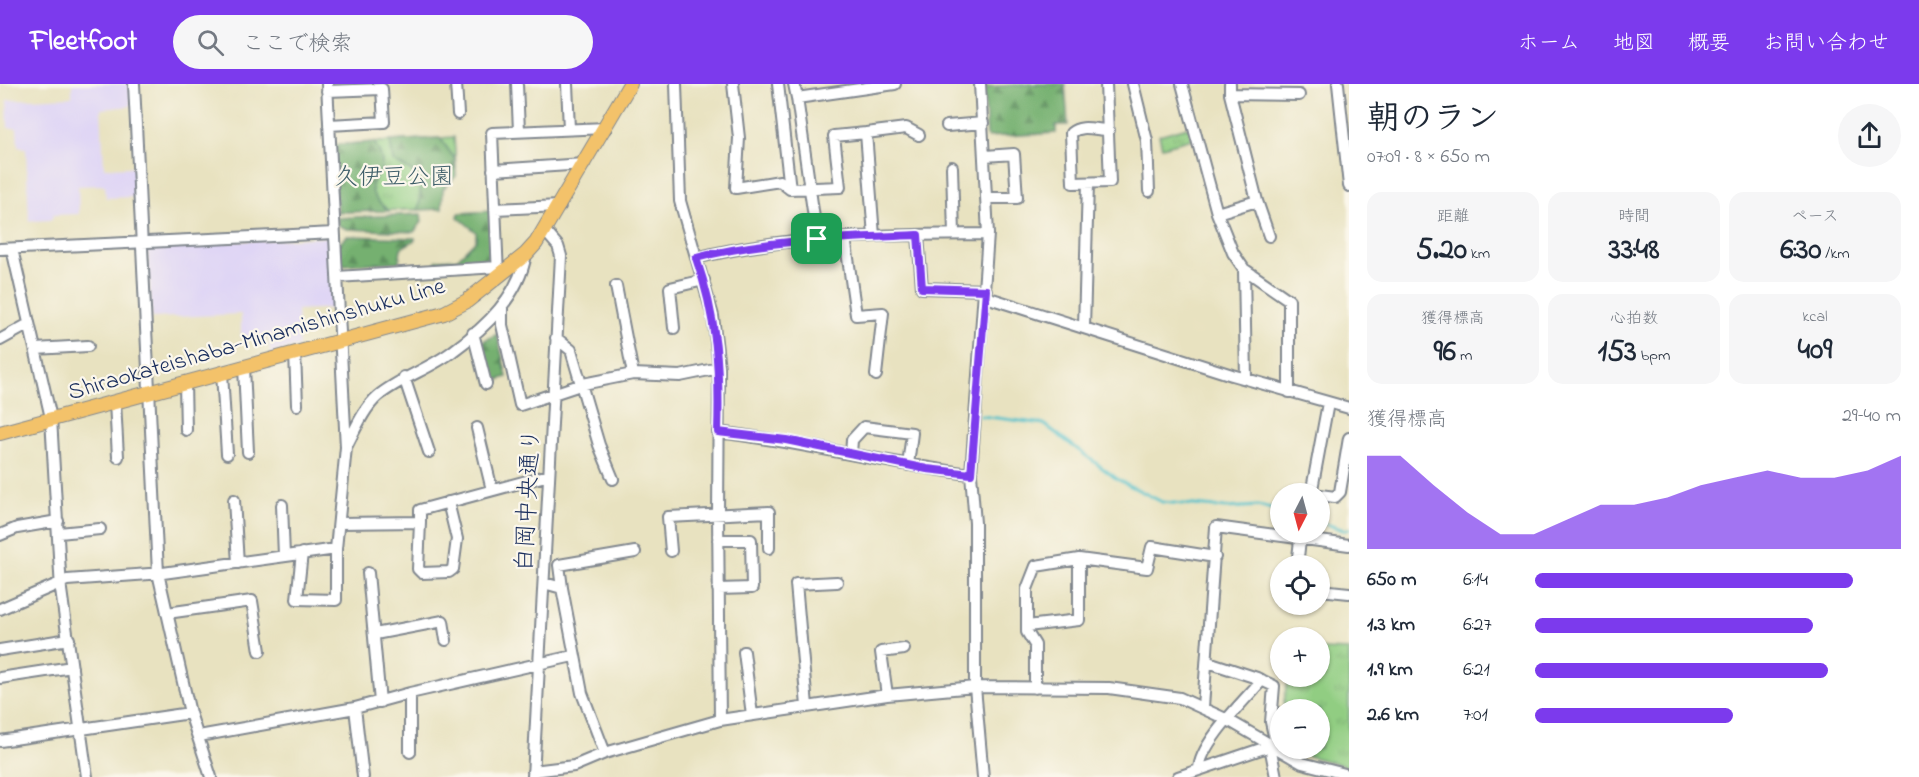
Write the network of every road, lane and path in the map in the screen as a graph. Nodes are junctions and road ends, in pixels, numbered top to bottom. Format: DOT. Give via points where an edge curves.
graph roads {
  1 [pos="134,84"];
  2 [pos="456,84"];
  3 [pos="518,84"];
  4 [pos="567,84"];
  5 [pos="630,84"];
  6 [pos="676,84"];
  7 [pos="733,84"];
  8 [pos="778,84"];
  9 [pos="794,84"];
  10 [pos="895,84"];
  11 [pos="983,84"];
  12 [pos="1106,84"];
  13 [pos="1133,84"];
  14 [pos="1182,84"];
  15 [pos="1338,84"];
  16 [pos="1349,85"];
  17 [pos="327,88"];
  18 [pos="1230,89"];
  19 [pos="1299,95"];
  20 [pos="797,98"];
  21 [pos="458,114"];
  22 [pos="983,123"];
  23 [pos="329,125"];
  24 [pos="947,126"];
  25 [pos="606,128"];
  26 [pos="569,129"];
  27 [pos="1109,130"];
  28 [pos="519,131"];
  29 [pos="866,133"];
  30 [pos="919,135"];
  31 [pos="1346,150"];
  32 [pos="985,156"];
  33 [pos="584,164"];
  34 [pos="952,167"];
  35 [pos="493,170"];
  36 [pos="1088,183"];
  37 [pos="1349,186"];
  38 [pos="790,189"];
  39 [pos="809,189"];
  40 [pos="1149,191"];
  41 [pos="987,198"];
  42 [pos="1257,201"];
  43 [pos="560,206"];
  44 [pos="495,209"];
  45 [pos="1217,213"];
  46 [pos="545,231"];
  47 [pos="334,233"];
  48 [pos="954,234"];
  49 [pos="988,234"];
  50 [pos="918,235"];
  51 [pos="874,236"];
  52 [pos="1269,236"];
  53 [pos="845,237"];
  54 [pos="817,239"];
  55 [pos="141,242"];
  56 [pos="0,249"];
  57 [pos="12,249"];
  58 [pos="526,254"];
  59 [pos="696,258"];
  60 [pos="1244,269"];
  61 [pos="498,272"];
  62 [pos="338,277"];
  63 [pos="704,280"];
  64 [pos="615,286"];
  65 [pos="986,293"];
  66 [pos="502,308"];
  67 [pos="29,324"];
  68 [pos="675,328"];
  69 [pos="1084,328"];
  70 [pos="473,333"];
  71 [pos="556,338"];
  72 [pos="0,340"];
  73 [pos="340,341"];
  74 [pos="88,346"];
  75 [pos="35,349"];
  76 [pos="295,353"];
  77 [pos="244,367"];
  78 [pos="720,368"];
  79 [pos="222,373"];
  80 [pos="633,374"];
  81 [pos="876,375"];
  82 [pos="404,377"];
  83 [pos="1246,379"];
  84 [pos="185,383"];
  85 [pos="486,384"];
  86 [pos="583,384"];
  87 [pos="1289,392"];
  88 [pos="149,393"];
  89 [pos="553,394"];
  90 [pos="115,402"];
  91 [pos="1328,403"];
  92 [pos="297,405"];
  93 [pos="1349,408"];
  94 [pos="51,418"];
  95 [pos="477,428"];
  96 [pos="186,430"];
  97 [pos="718,432"];
  98 [pos="0,433"];
  99 [pos="1349,438"];
  100 [pos="346,447"];
  101 [pos="248,452"];
  102 [pos="429,452"];
  103 [pos="227,454"];
  104 [pos="850,454"];
  105 [pos="118,457"];
  106 [pos="908,465"];
  107 [pos="971,474"];
  108 [pos="549,475"];
  109 [pos="613,479"];
  110 [pos="1313,483"];
  111 [pos="492,489"];
  112 [pos="1330,496"];
  113 [pos="234,500"];
  114 [pos="448,502"];
  115 [pos="282,505"];
  116 [pos="718,514"];
  117 [pos="58,521"];
  118 [pos="420,522"];
  119 [pos="339,523"];
  120 [pos="100,529"];
  121 [pos="59,532"];
  122 [pos="0,535"];
  123 [pos="1270,535"];
  124 [pos="718,540"];
  125 [pos="1329,543"];
  126 [pos="1349,545"];
  127 [pos="769,548"];
  128 [pos="336,549"];
  129 [pos="671,551"];
  130 [pos="635,552"];
  131 [pos="302,553"];
  132 [pos="284,556"];
  133 [pos="1215,557"];
  134 [pos="1079,559"];
  135 [pos="238,563"];
  136 [pos="158,573"];
  137 [pos="368,573"];
  138 [pos="837,582"];
  139 [pos="61,583"];
  140 [pos="544,583"];
  141 [pos="562,588"];
  142 [pos="718,589"];
  143 [pos="1330,591"];
  144 [pos="1349,593"];
  145 [pos="0,609"];
  146 [pos="167,613"];
  147 [pos="1027,626"];
  148 [pos="375,634"];
  149 [pos="69,639"];
  150 [pos="447,640"];
  151 [pos="904,649"];
  152 [pos="0,650"];
  153 [pos="260,651"];
  154 [pos="744,652"];
  155 [pos="573,656"];
  156 [pos="1208,662"];
  157 [pos="540,663"];
  158 [pos="72,667"];
  159 [pos="0,678"];
  160 [pos="1262,680"];
  161 [pos="975,687"];
  162 [pos="1035,688"];
  163 [pos="410,693"];
  164 [pos="887,695"];
  165 [pos="1273,699"];
  166 [pos="380,702"];
  167 [pos="807,706"];
  168 [pos="1203,707"];
  169 [pos="355,708"];
  170 [pos="190,713"];
  171 [pos="752,715"];
  172 [pos="720,720"];
  173 [pos="1228,720"];
  174 [pos="80,728"];
  175 [pos="199,736"];
  176 [pos="0,741"];
  177 [pos="1270,745"];
  178 [pos="1270,748"];
  179 [pos="410,752"];
  180 [pos="605,753"];
  181 [pos="1275,759"];
  182 [pos="1295,759"];
  183 [pos="1199,770"];
  184 [pos="533,774"];
  185 [pos="1349,775"];
  186 [pos="87,777"];
  187 [pos="212,777"];
  188 [pos="363,777"];
  189 [pos="983,777"];
  190 [pos="1178,777"];
  191 [pos="1276,777"];
  1 -- 55 [label="street"];
  2 -- 21 [label="street"];
  3 -- 28 [label="street"];
  4 -- 26 [label="street"];
  5 -- 25 [label="main road, Shiraokateishaba-Minamishinshuku Line"];
  6 -- 59 [label="street" via="680,201"];
  7 -- 38 [label="street" via="739,138 736,188 780,181"];
  8 -- 38 [label="street"];
  9 -- 20 [label="street"];
  10 -- 20 [label="street"];
  11 -- 22 [label="street"];
  12 -- 27 [label="street"];
  13 -- 40 [label="street" via="1148,141"];
  14 -- 45 [label="street"];
  15 -- 16 [label="street"];
  15 -- 31 [label="street"];
  17 -- 23 [label="street"];
  17 -- 23 [label="street" via="382,89 384,122"];
  18 -- 19 [label="street"];
  18 -- 42 [label="street"];
  20 -- 39 [label="street"];
  22 -- 24 [label="street"];
  22 -- 32 [label="street"];
  23 -- 47 [label="street"];
  25 -- 26 [label="street"];
  25 -- 33 [label="main road, Shiraokateishaba-Minamishinshuku Line"];
  26 -- 28 [label="street"];
  27 -- 36 [label="street" via="1110,182"];
  27 -- 36 [label="street" via="1086,127 1071,133 1073,183"];
  28 -- 35 [label="street" via="492,133"];
  29 -- 30 [label="street" via="906,129"];
  29 -- 39 [label="street" via="834,135 840,187"];
  29 -- 51 [label="street"];
  31 -- 37 [label="street"];
  32 -- 41 [label="street"];
  32 -- 41 [label="street" via="1014,154 1017,198"];
  33 -- 35 [label="street"];
  33 -- 43 [label="main road, Shiraokateishaba-Minamishinshuku Line"];
  34 -- 48 [label="street"];
  35 -- 44 [label="street"];
  36 -- 69 [label="street"];
  38 -- 39 [label="street"];
  39 -- 54 [label="street"];
  41 -- 49 [label="street"];
  42 -- 45 [label="street"];
  42 -- 52 [label="street"];
  43 -- 44 [label="street"];
  43 -- 46 [label="main road, Shiraokateishaba-Minamishinshuku Line"];
  44 -- 61 [label="street"];
  45 -- 60 [label="street"];
  46 -- 58 [label="main road, Shiraokateishaba-Minamishinshuku Line"];
  46 -- 71 [label="street, 白岡中央通り" via="561,256"];
  47 -- 55 [label="street"];
  47 -- 62 [label="street"];
  48 -- 49 [label="street"];
  48 -- 50 [label="street"];
  49 -- 65 [label="street"];
  50 -- 51 [label="street"];
  50 -- 65 [label="street" via="922,288"];
  51 -- 53 [label="street"];
  53 -- 54 [label="street"];
  53 -- 81 [label="street" via="856,315 883,313"];
  54 -- 59 [label="street" via="746,247"];
  55 -- 57 [label="street"];
  55 -- 88 [label="street"];
  56 -- 57 [label="street"];
  57 -- 67 [label="street"];
  58 -- 61 [label="main road, Shiraokateishaba-Minamishinshuku Line"];
  58 -- 66 [label="street" via="523,270"];
  59 -- 63 [label="street"];
  60 -- 83 [label="street"];
  60 -- 87 [label="street" via="1289,300"];
  61 -- 62 [label="street"];
  61 -- 73 [label="main road, Shiraokateishaba-Minamishinshuku Line" via="467,301 444,312"];
  62 -- 73 [label="street"];
  63 -- 68 [label="street" via="670,288"];
  63 -- 78 [label="street"];
  64 -- 80 [label="street"];
  65 -- 69 [label="street"];
  65 -- 107 [label="street"];
  66 -- 70 [label="street"];
  66 -- 89 [label="street" via="502,325 520,405"];
  67 -- 72 [label="street"];
  67 -- 75 [label="street"];
  69 -- 83 [label="street"];
  70 -- 82 [label="street" via="452,352"];
  70 -- 85 [label="street"];
  71 -- 86 [label="street" via="571,350"];
  71 -- 89 [label="street, 白岡中央通り"];
  73 -- 76 [label="main road, Shiraokateishaba-Minamishinshuku Line"];
  73 -- 100 [label="street"];
  74 -- 75 [label="street"];
  75 -- 94 [label="street"];
  76 -- 77 [label="main road, Shiraokateishaba-Minamishinshuku Line"];
  76 -- 92 [label="street"];
  77 -- 79 [label="main road, Shiraokateishaba-Minamishinshuku Line"];
  77 -- 101 [label="street"];
  78 -- 80 [label="street" via="680,376"];
  78 -- 97 [label="street"];
  79 -- 84 [label="main road, Shiraokateishaba-Minamishinshuku Line"];
  79 -- 103 [label="street"];
  80 -- 86 [label="street"];
  82 -- 100 [label="street" via="376,398"];
  82 -- 102 [label="street"];
  83 -- 87 [label="street"];
  84 -- 88 [label="main road, Shiraokateishaba-Minamishinshuku Line"];
  84 -- 96 [label="street"];
  86 -- 89 [label="street"];
  86 -- 109 [label="street" via="599,445"];
  87 -- 91 [label="street"];
  88 -- 90 [label="main road, Shiraokateishaba-Minamishinshuku Line"];
  88 -- 136 [label="street"];
  89 -- 108 [label="street, 白岡中央通り"];
  90 -- 94 [label="main road, Shiraokateishaba-Minamishinshuku Line"];
  90 -- 105 [label="street"];
  91 -- 93 [label="street"];
  91 -- 110 [label="street"];
  94 -- 98 [label="main road, Shiraokateishaba-Minamishinshuku Line"];
  94 -- 117 [label="street"];
  95 -- 111 [label="street"];
  97 -- 104 [label="street" via="786,440"];
  97 -- 116 [label="street"];
  99 -- 112 [label="street" via="1340,492"];
  100 -- 119 [label="street"];
  104 -- 106 [label="street"];
  104 -- 106 [label="street" via="852,440 864,428 912,433"];
  106 -- 107 [label="street"];
  107 -- 161 [label="street" via="975,523"];
  108 -- 111 [label="street"];
  108 -- 140 [label="street, 白岡中央通り"];
  111 -- 114 [label="street"];
  113 -- 135 [label="street"];
  114 -- 118 [label="street" via="420,510"];
  114 -- 118 [label="street" via="457,539 453,569 449,572 423,573 418,569"];
  115 -- 132 [label="street"];
  116 -- 124 [label="street"];
  116 -- 127 [label="street" via="769,512"];
  116 -- 129 [label="street" via="668,517"];
  117 -- 121 [label="street"];
  117 -- 122 [label="street"];
  118 -- 119 [label="street"];
  119 -- 128 [label="street"];
  120 -- 121 [label="street"];
  121 -- 139 [label="street"];
  123 -- 133 [label="street" via="1216,526"];
  124 -- 142 [label="street"];
  124 -- 142 [label="street" via="751,540 752,588"];
  125 -- 126 [label="street"];
  128 -- 131 [label="street"];
  128 -- 131 [label="street" via="336,600 297,599"];
  130 -- 141 [label="street" via="559,565"];
  131 -- 132 [label="street"];
  132 -- 135 [label="street"];
  133 -- 134 [label="street" via="1152,547 1147,568"];
  133 -- 156 [label="street"];
  134 -- 147 [label="street" via="1036,566 1027,589"];
  134 -- 147 [label="street" via="1079,620"];
  135 -- 136 [label="street"];
  136 -- 139 [label="street"];
  136 -- 146 [label="street"];
  137 -- 148 [label="street"];
  138 -- 167 [label="street" via="796,584"];
  139 -- 145 [label="street"];
  139 -- 149 [label="street"];
  140 -- 141 [label="street"];
  140 -- 157 [label="street, 白岡中央通り"];
  141 -- 155 [label="street"];
  142 -- 172 [label="street"];
  143 -- 144 [label="street"];
  146 -- 153 [label="street" via="252,601"];
  146 -- 170 [label="street"];
  147 -- 162 [label="street" via="1035,645"];
  148 -- 150 [label="street" via="443,621"];
  148 -- 166 [label="street"];
  149 -- 152 [label="street"];
  149 -- 158 [label="street"];
  151 -- 164 [label="street" via="881,652"];
  154 -- 171 [label="street"];
  155 -- 157 [label="street"];
  155 -- 180 [label="street" via="582,693"];
  156 -- 160 [label="street"];
  156 -- 168 [label="street"];
  157 -- 163 [label="street"];
  157 -- 184 [label="street, 白岡中央通り"];
  158 -- 159 [label="street"];
  158 -- 174 [label="street"];
  160 -- 165 [label="street" via="1274,686"];
  160 -- 173 [label="street"];
  161 -- 162 [label="street"];
  161 -- 164 [label="street"];
  161 -- 189 [label="street"];
  162 -- 168 [label="street" via="1143,691"];
  163 -- 166 [label="street"];
  163 -- 179 [label="street"];
  164 -- 167 [label="street"];
  166 -- 169 [label="street"];
  167 -- 171 [label="street"];
  168 -- 173 [label="street"];
  169 -- 175 [label="street"];
  169 -- 188 [label="street"];
  170 -- 174 [label="street"];
  170 -- 175 [label="street"];
  171 -- 172 [label="street"];
  172 -- 180 [label="street"];
  173 -- 177 [label="street"];
  173 -- 183 [label="street" via="1199,759"];
  174 -- 176 [label="street"];
  174 -- 186 [label="street"];
  175 -- 187 [label="street"];
  178 -- 183 [label="street"];
  180 -- 184 [label="street" via="574,766"];
  181 -- 191 [label="street"];
  182 -- 185 [label="street"];
  183 -- 190 [label="street"];
}
